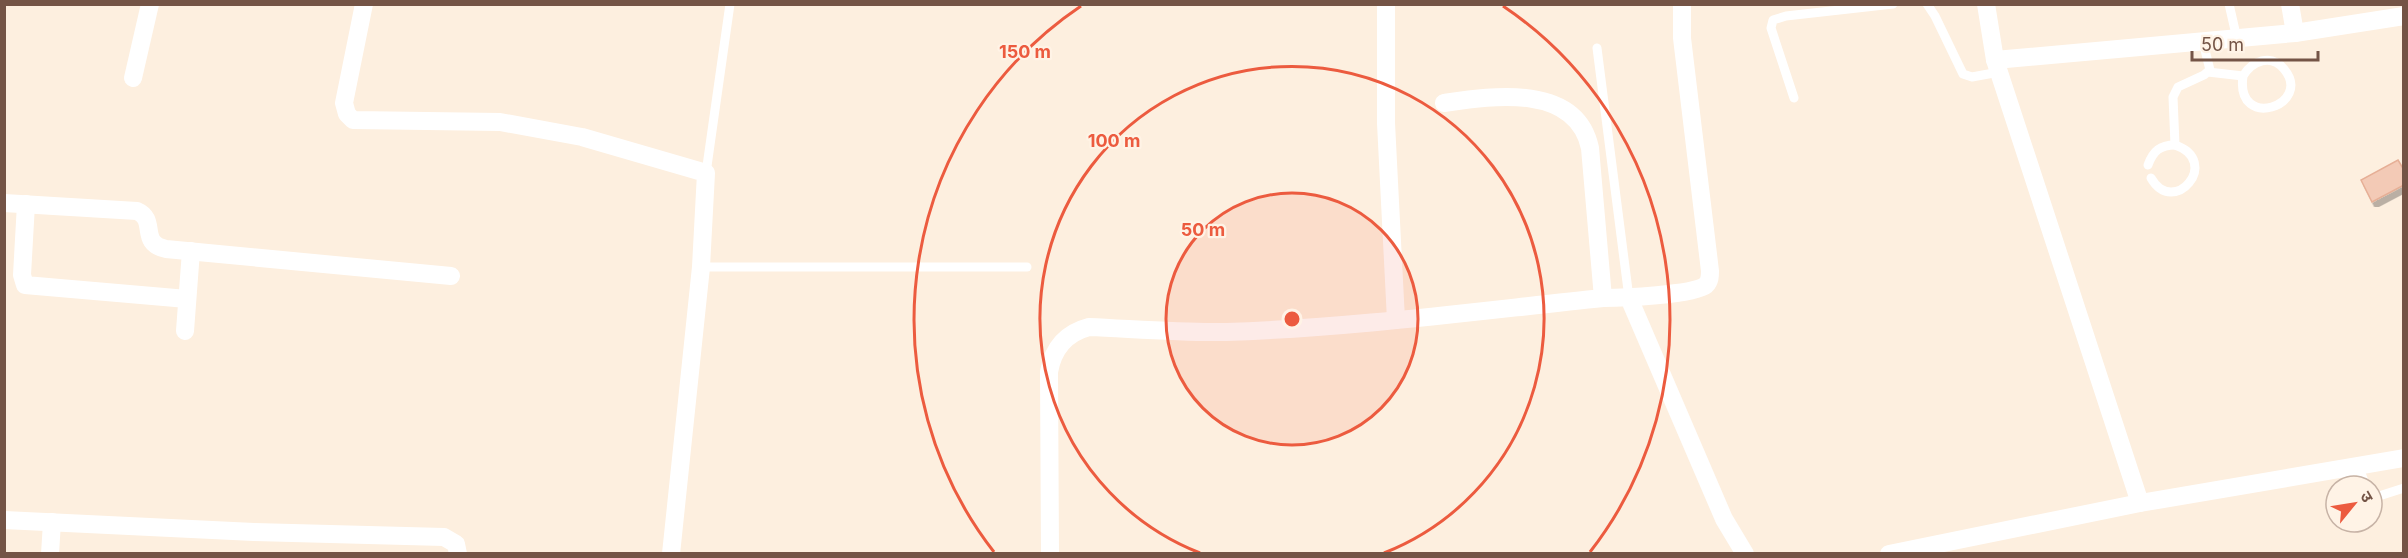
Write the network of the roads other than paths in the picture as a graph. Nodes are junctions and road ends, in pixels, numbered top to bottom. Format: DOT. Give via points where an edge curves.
graph roads {
  1 [pos="150,4"];
  2 [pos="364,4"];
  3 [pos="730,4"];
  4 [pos="1386,4"];
  5 [pos="1682,4"];
  6 [pos="1893,4"];
  7 [pos="1927,4"];
  8 [pos="1986,4"];
  9 [pos="2229,4"];
  10 [pos="2290,4"];
  11 [pos="2403,16"];
  12 [pos="2295,33"];
  13 [pos="2237,39"];
  14 [pos="2203,42"];
  15 [pos="1596,48"];
  16 [pos="1997,66"];
  17 [pos="2208,72"];
  18 [pos="2243,76"];
  19 [pos="133,78"];
  20 [pos="1794,98"];
  21 [pos="1444,103"];
  22 [pos="2175,145"];
  23 [pos="2148,165"];
  24 [pos="706,173"];
  25 [pos="2151,178"];
  26 [pos="4,203"];
  27 [pos="26,204"];
  28 [pos="191,251"];
  29 [pos="701,267"];
  30 [pos="1027,267"];
  31 [pos="451,276"];
  32 [pos="187,298"];
  33 [pos="1603,298"];
  34 [pos="1629,298"];
  35 [pos="1396,320"];
  36 [pos="185,331"];
  37 [pos="2403,458"];
  38 [pos="2358,466"];
  39 [pos="2361,474"];
  40 [pos="2403,488"];
  41 [pos="2384,494"];
  42 [pos="2140,503"];
  43 [pos="4,520"];
  44 [pos="52,522"];
  45 [pos="1947,548"];
  46 [pos="50,554"];
  47 [pos="458,554"];
  48 [pos="671,554"];
  49 [pos="1050,554"];
  50 [pos="1744,554"];
  51 [pos="1889,554"];
  1 -- 19 [label="street"];
  2 -- 24 [label="street" via="344,103 353,120 500,122 582,137"];
  3 -- 24 [label="lane"];
  4 -- 35 [label="street" via="1386,123"];
  5 -- 34 [label="street" via="1682,38 1710,278 1695,289"];
  6 -- 20 [label="lane" via="1773,20 1771,28"];
  7 -- 16 [label="lane" via="1963,74 1972,77"];
  8 -- 16 [label="street"];
  9 -- 13 [label="lane"];
  10 -- 12 [label="street"];
  11 -- 12 [label="street"];
  12 -- 13 [label="street"];
  13 -- 14 [label="street"];
  14 -- 16 [label="street"];
  14 -- 17 [label="lane"];
  15 -- 34 [label="lane"];
  16 -- 42 [label="street"];
  17 -- 18 [label="lane"];
  17 -- 22 [label="lane" via="2174,91"];
  18 -- 18 [label="lane" via="2256,62 2274,62 2288,74 2289,93 2277,107 2258,108 2244,95"];
  21 -- 33 [label="street" via="1509,96 1565,109 1578,121 1590,148"];
  22 -- 23 [label="lane" via="2157,149"];
  22 -- 25 [label="lane" via="2184,148 2195,162 2192,180 2177,192 2168,192 2159,189"];
  24 -- 29 [label="street"];
  26 -- 27 [label="street"];
  27 -- 28 [label="street" via="137,211 147,219 150,239 157,247"];
  27 -- 32 [label="street" via="22,275 25,285"];
  28 -- 31 [label="street"];
  28 -- 32 [label="street"];
  29 -- 30 [label="lane"];
  29 -- 48 [label="street"];
  32 -- 36 [label="street"];
  33 -- 34 [label="street"];
  33 -- 35 [label="street"];
  34 -- 50 [label="street" via="1724,519"];
  35 -- 49 [label="street" via="1224,332 1089,327 1069,336 1056,349 1049,372"];
  37 -- 38 [label="street"];
  38 -- 39 [label="lane"];
  38 -- 42 [label="street"];
  40 -- 41 [label="lane"];
  42 -- 45 [label="street"];
  43 -- 44 [label="street"];
  44 -- 46 [label="street"];
  44 -- 47 [label="street" via="444,537 456,544"];
  45 -- 51 [label="street"];
}
